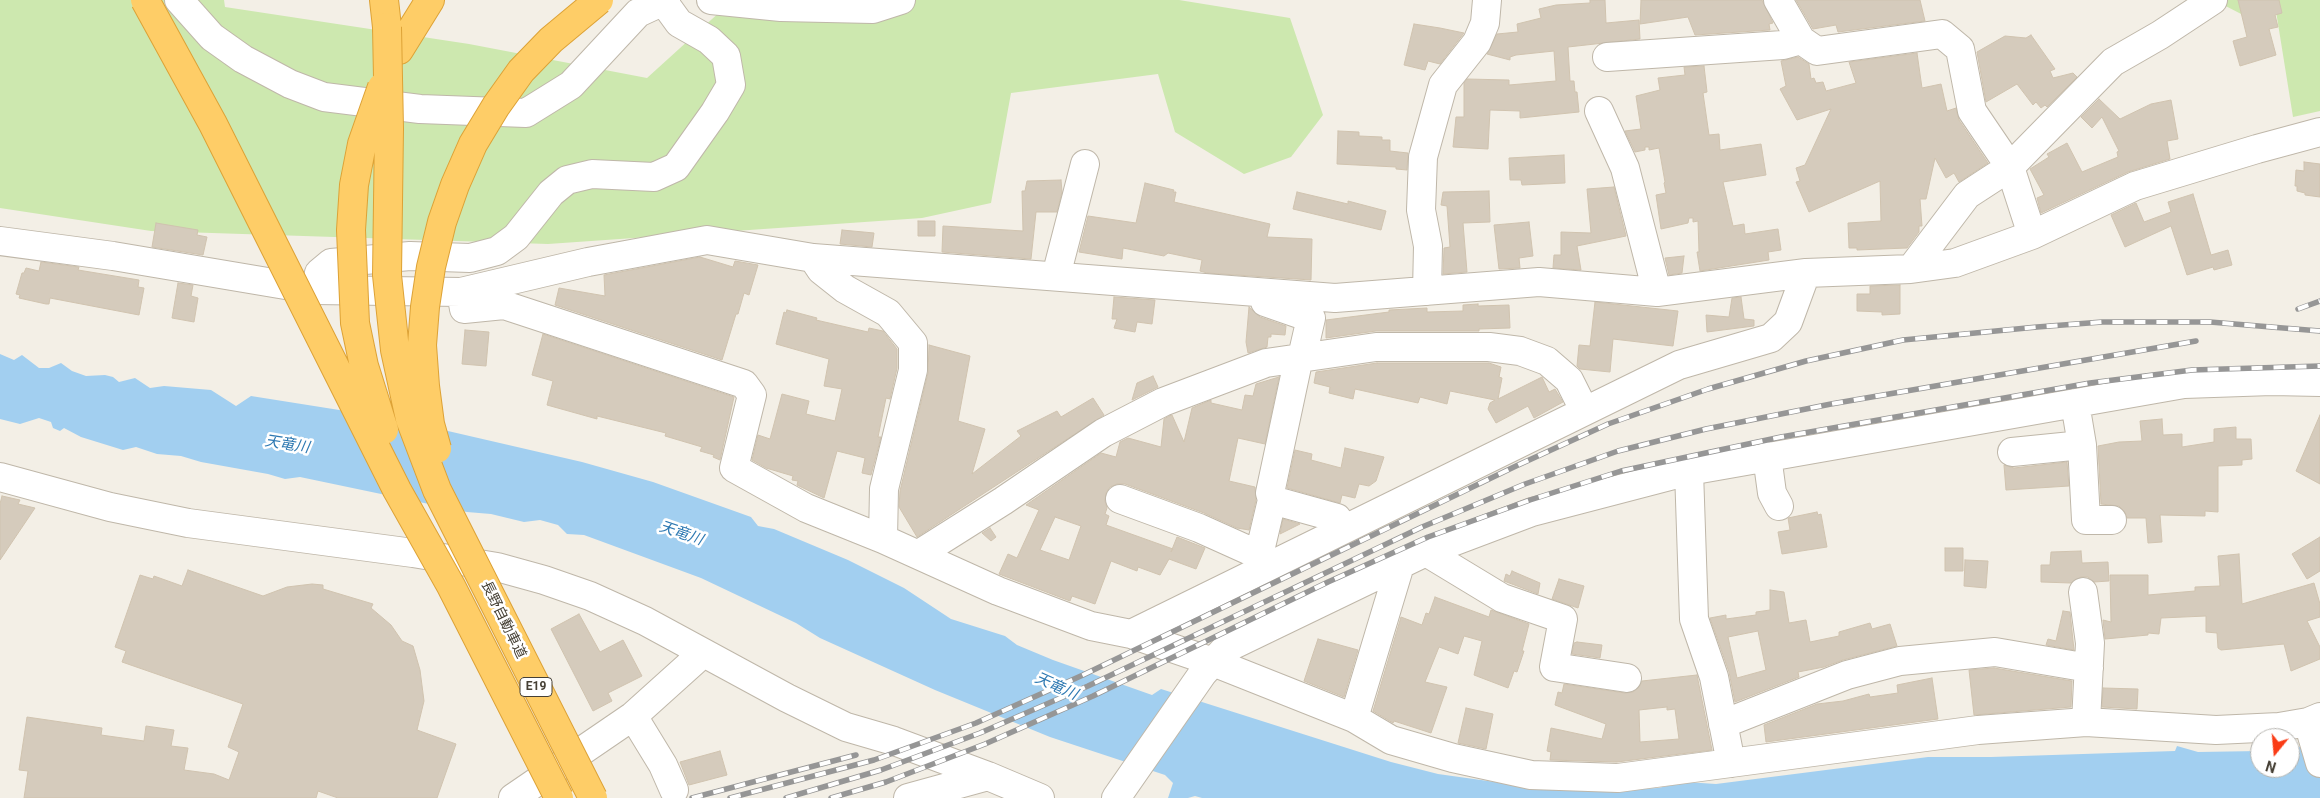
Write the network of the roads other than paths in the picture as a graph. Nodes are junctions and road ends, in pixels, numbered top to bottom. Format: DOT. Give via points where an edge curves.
graph roads {
  1 [pos="145,0"];
  2 [pos="179,0"];
  3 [pos="384,0"];
  4 [pos="430,0"];
  5 [pos="599,0"];
  6 [pos="711,0"];
  7 [pos="901,0"];
  8 [pos="1481,0"];
  9 [pos="1487,0"];
  10 [pos="1778,0"];
  11 [pos="2213,0"];
  12 [pos="665,1"];
  13 [pos="393,39"];
  14 [pos="1801,40"];
  15 [pos="1607,57"];
  16 [pos="1599,111"];
  17 [pos="2320,132"];
  18 [pos="1084,164"];
  19 [pos="2010,167"];
  20 [pos="2032,235"];
  21 [pos="0,241"];
  22 [pos="813,258"];
  23 [pos="1911,269"];
  24 [pos="1806,273"];
  25 [pos="1056,276"];
  26 [pos="315,290"];
  27 [pos="1253,291"];
  28 [pos="1427,291"];
  29 [pos="461,292"];
  30 [pos="1657,292"];
  31 [pos="1386,294"];
  32 [pos="1311,318"];
  33 [pos="1300,357"];
  34 [pos="2320,382"];
  35 [pos="2076,403"];
  36 [pos="1584,410"];
  37 [pos="2082,445"];
  38 [pos="2012,452"];
  39 [pos="1767,456"];
  40 [pos="1689,471"];
  41 [pos="0,477"];
  42 [pos="1120,499"];
  43 [pos="1272,500"];
  44 [pos="1779,506"];
  45 [pos="2112,520"];
  46 [pos="1344,529"];
  47 [pos="883,538"];
  48 [pos="1426,552"];
  49 [pos="919,554"];
  50 [pos="1262,562"];
  51 [pos="1400,565"];
  52 [pos="481,576"];
  53 [pos="451,586"];
  54 [pos="2083,592"];
  55 [pos="1132,634"];
  56 [pos="703,653"];
  57 [pos="1208,667"];
  58 [pos="2089,668"];
  59 [pos="1627,678"];
  60 [pos="633,716"];
  61 [pos="1354,718"];
  62 [pos="2086,722"];
  63 [pos="1723,724"];
  64 [pos="2313,725"];
  65 [pos="1731,763"];
  66 [pos="2320,763"];
  67 [pos="988,776"];
  68 [pos="674,790"];
  69 [pos="513,798"];
  70 [pos="560,798"];
  71 [pos="593,798"];
  72 [pos="908,798"];
  73 [pos="1040,798"];
  74 [pos="1116,798"];
  1 -- 53 [label="highway, bridge" via="266,225 396,490"];
  2 -- 12 [label="street" via="212,37 243,59 290,84 324,97 420,109 526,113 570,85 638,13"];
  3 -- 13 [label="highway"];
  4 -- 13 [label="highway"];
  5 -- 52 [label="highway, bridge" via="551,40 496,106 473,144 455,185 430,266 422,344 430,424 448,489"];
  6 -- 7 [label="street" via="781,7 873,9"];
  8 -- 9 [label="street"];
  9 -- 28 [label="street" via="1477,42 1443,85 1423,157 1421,210 1428,246"];
  10 -- 14 [label="street"];
  11 -- 19 [label="street" via="2112,62"];
  12 -- 26 [label="street" via="679,23 709,40 726,56 730,85 676,167 654,177 592,174 567,180 551,193 516,237 497,251 470,258 410,256 331,263 318,273"];
  13 -- 52 [label="highway, bridge" via="387,275 395,350 410,419 437,490"];
  13 -- 53 [label="highway, bridge" via="362,144 354,185 350,230 355,323 377,411"];
  14 -- 15 [label="street" via="1783,45"];
  14 -- 19 [label="street" via="1816,50 1942,34 1960,49 1972,111"];
  16 -- 30 [label="street" via="1625,168"];
  17 -- 20 [label="street" via="2135,186"];
  18 -- 25 [label="street"];
  19 -- 20 [label="street"];
  19 -- 23 [label="street" via="1967,195"];
  20 -- 23 [label="street" via="1955,263"];
  21 -- 26 [label="street" via="113,256"];
  22 -- 25 [label="street"];
  22 -- 29 [label="street" via="707,240 588,262"];
  22 -- 47 [label="street" via="821,270 845,289 888,313 912,343 913,370 884,489"];
  23 -- 24 [label="street"];
  24 -- 30 [label="street"];
  24 -- 36 [label="street" via="1788,322 1771,338 1679,365"];
  25 -- 27 [label="street"];
  26 -- 29 [label="street"];
  27 -- 31 [label="street" via="1335,298"];
  27 -- 32 [label="street" via="1262,301"];
  28 -- 30 [label="street" via="1539,282"];
  28 -- 31 [label="street"];
  29 -- 47 [label="street" via="464,309 504,305 744,384 752,395 734,468 806,508"];
  31 -- 32 [label="street" via="1374,305"];
  32 -- 33 [label="street"];
  33 -- 36 [label="street" via="1376,347 1489,347 1520,351 1547,360 1569,380"];
  33 -- 43 [label="street" via="1270,493"];
  33 -- 49 [label="street" via="1266,363 1163,402 1120,424"];
  34 -- 35 [label="street" via="2184,384"];
  35 -- 37 [label="street"];
  35 -- 39 [label="street"];
  36 -- 46 [label="street"];
  37 -- 38 [label="street"];
  37 -- 45 [label="street" via="2086,520"];
  39 -- 40 [label="street"];
  39 -- 44 [label="street" via="1772,493"];
  40 -- 48 [label="street" via="1532,512"];
  40 -- 63 [label="street" via="1694,618 1714,677"];
  41 -- 56 [label="street" via="110,507 188,523 413,552 497,568 590,596"];
  42 -- 50 [label="street" via="1199,528"];
  43 -- 46 [label="street" via="1337,518"];
  43 -- 50 [label="street"];
  46 -- 50 [label="street"];
  47 -- 49 [label="street"];
  48 -- 51 [label="street"];
  48 -- 59 [label="street" via="1502,598 1563,619 1554,667"];
  49 -- 55 [label="street" via="998,592 1091,626"];
  50 -- 55 [label="street"];
  51 -- 57 [label="street" via="1225,649"];
  51 -- 61 [label="street"];
  52 -- 71 [label="highway, 長野自動車道 / E19, bridge"];
  53 -- 70 [label="highway, E19, bridge"];
  54 -- 58 [label="street" via="2090,643"];
  55 -- 57 [label="street"];
  56 -- 60 [label="street"];
  56 -- 67 [label="street" via="846,727"];
  57 -- 61 [label="street"];
  57 -- 74 [label="street"];
  58 -- 62 [label="street"];
  58 -- 63 [label="street" via="1995,652 1900,661 1846,675"];
  60 -- 68 [label="street"];
  60 -- 69 [label="street"];
  61 -- 65 [label="street" via="1391,740 1531,775 1618,778"];
  62 -- 64 [label="street" via="2216,730"];
  62 -- 65 [label="street" via="1978,730"];
  63 -- 65 [label="street"];
  64 -- 66 [label="street"];
  67 -- 72 [label="street"];
  67 -- 73 [label="street"];
}
